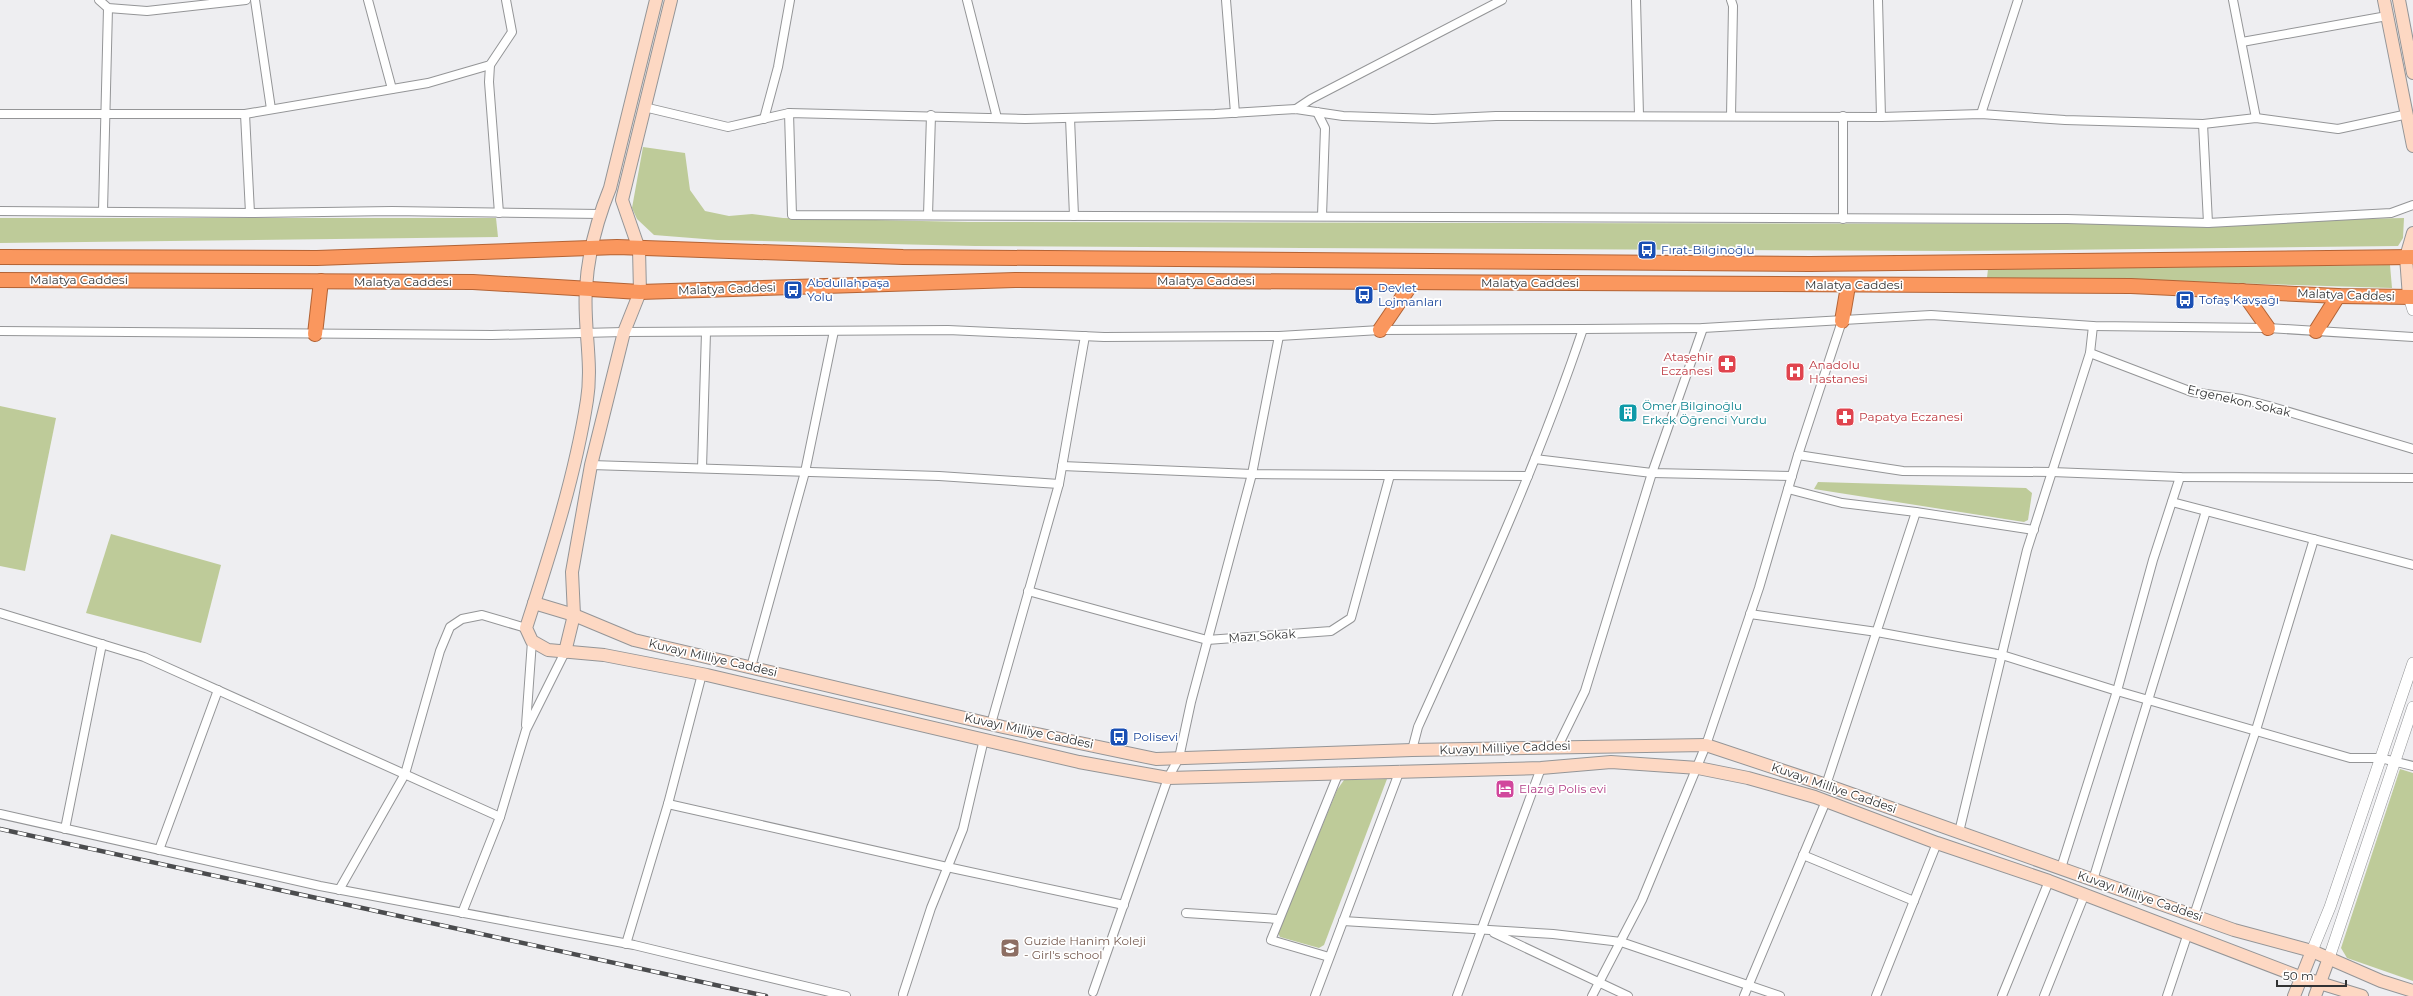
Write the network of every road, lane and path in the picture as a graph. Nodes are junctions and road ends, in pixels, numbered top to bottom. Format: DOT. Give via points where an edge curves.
graph roads {
  1 [pos="99,0"];
  2 [pos="246,0"];
  3 [pos="255,0"];
  4 [pos="368,0"];
  5 [pos="506,0"];
  6 [pos="656,0"];
  7 [pos="671,0"];
  8 [pos="790,0"];
  9 [pos="967,0"];
  10 [pos="1226,0"];
  11 [pos="1502,0"];
  12 [pos="1636,0"];
  13 [pos="1731,0"];
  14 [pos="1878,0"];
  15 [pos="2018,0"];
  16 [pos="2233,0"];
  17 [pos="2384,0"];
  18 [pos="2399,0"];
  19 [pos="108,8"];
  20 [pos="2387,16"];
  21 [pos="2242,42"];
  22 [pos="490,65"];
  23 [pos="2413,73"];
  24 [pos="392,89"];
  25 [pos="644,107"];
  26 [pos="271,109"];
  27 [pos="1296,109"];
  28 [pos="1317,112"];
  29 [pos="789,113"];
  30 [pos="1235,113"];
  31 [pos="0,114"];
  32 [pos="245,114"];
  33 [pos="1981,114"];
  34 [pos="2408,114"];
  35 [pos="106,115"];
  36 [pos="931,115"];
  37 [pos="1638,115"];
  38 [pos="1731,116"];
  39 [pos="1843,116"];
  40 [pos="1881,117"];
  41 [pos="997,118"];
  42 [pos="1070,118"];
  43 [pos="2256,118"];
  44 [pos="764,119"];
  45 [pos="2203,124"];
  46 [pos="2413,146"];
  47 [pos="2413,205"];
  48 [pos="0,211"];
  49 [pos="103,211"];
  50 [pos="499,212"];
  51 [pos="250,213"];
  52 [pos="600,214"];
  53 [pos="928,215"];
  54 [pos="1074,216"];
  55 [pos="1322,216"];
  56 [pos="1843,219"];
  57 [pos="2208,223"];
  58 [pos="2413,233"];
  59 [pos="592,247"];
  60 [pos="639,249"];
  61 [pos="0,257"];
  62 [pos="2409,257"];
  63 [pos="0,280"];
  64 [pos="321,281"];
  65 [pos="1412,283"];
  66 [pos="1848,286"];
  67 [pos="585,288"];
  68 [pos="640,292"];
  69 [pos="2242,292"];
  70 [pos="2338,296"];
  71 [pos="2412,301"];
  72 [pos="1842,321"];
  73 [pos="2093,326"];
  74 [pos="1703,328"];
  75 [pos="2268,328"];
  76 [pos="1583,329"];
  77 [pos="1380,330"];
  78 [pos="0,331"];
  79 [pos="834,331"];
  80 [pos="2316,331"];
  81 [pos="624,332"];
  82 [pos="706,332"];
  83 [pos="315,334"];
  84 [pos="588,334"];
  85 [pos="1086,336"];
  86 [pos="1279,336"];
  87 [pos="2413,337"];
  88 [pos="2090,353"];
  89 [pos="2413,449"];
  90 [pos="1798,455"];
  91 [pos="1535,459"];
  92 [pos="591,465"];
  93 [pos="1062,466"];
  94 [pos="702,468"];
  95 [pos="806,472"];
  96 [pos="2052,472"];
  97 [pos="1252,474"];
  98 [pos="1652,474"];
  99 [pos="1390,475"];
  100 [pos="1528,476"];
  101 [pos="1792,476"];
  102 [pos="2180,477"];
  103 [pos="2413,478"];
  104 [pos="1058,484"];
  105 [pos="1788,489"];
  106 [pos="2172,502"];
  107 [pos="2206,511"];
  108 [pos="1916,512"];
  109 [pos="2034,530"];
  110 [pos="2314,539"];
  111 [pos="2413,565"];
  112 [pos="1028,591"];
  113 [pos="534,602"];
  114 [pos="0,613"];
  115 [pos="1750,614"];
  116 [pos="574,615"];
  117 [pos="526,628"];
  118 [pos="1877,632"];
  119 [pos="1207,640"];
  120 [pos="532,641"];
  121 [pos="102,644"];
  122 [pos="565,652"];
  123 [pos="2002,655"];
  124 [pos="2413,663"];
  125 [pos="751,667"];
  126 [pos="702,674"];
  127 [pos="218,690"];
  128 [pos="2117,691"];
  129 [pos="2148,700"];
  130 [pos="2413,707"];
  131 [pos="991,724"];
  132 [pos="526,730"];
  133 [pos="2256,730"];
  134 [pos="984,739"];
  135 [pos="1706,745"];
  136 [pos="1558,746"];
  137 [pos="1412,750"];
  138 [pos="1179,758"];
  139 [pos="2380,758"];
  140 [pos="2395,760"];
  141 [pos="2413,766"];
  142 [pos="1541,768"];
  143 [pos="1698,768"];
  144 [pos="1400,770"];
  145 [pos="1339,772"];
  146 [pos="405,774"];
  147 [pos="1168,778"];
  148 [pos="1826,785"];
  149 [pos="1826,802"];
  150 [pos="668,804"];
  151 [pos="0,814"];
  152 [pos="500,817"];
  153 [pos="65,829"];
  154 [pos="1959,832"];
  155 [pos="1937,843"];
  156 [pos="159,850"];
  157 [pos="1803,855"];
  158 [pos="947,867"];
  159 [pos="2061,868"];
  160 [pos="2093,880"];
  161 [pos="2049,881"];
  162 [pos="339,890"];
  163 [pos="2084,896"];
  164 [pos="1914,901"];
  165 [pos="1124,904"];
  166 [pos="462,913"];
  167 [pos="1186,913"];
  168 [pos="2194,915"];
  169 [pos="1278,919"];
  170 [pos="1343,921"];
  171 [pos="1486,930"];
  172 [pos="2188,933"];
  173 [pos="1621,942"];
  174 [pos="626,944"];
  175 [pos="2312,951"];
  176 [pos="1329,957"];
  177 [pos="2329,958"];
  178 [pos="2300,977"];
  179 [pos="1599,984"];
  180 [pos="2320,984"];
  181 [pos="1748,986"];
  182 [pos="1093,992"];
  183 [pos="2413,992"];
  184 [pos="903,994"];
  185 [pos="846,996"];
  186 [pos="1315,996"];
  187 [pos="1457,996"];
  188 [pos="1592,996"];
  189 [pos="1628,996"];
  190 [pos="1744,996"];
  191 [pos="1780,996"];
  192 [pos="1876,996"];
  193 [pos="2002,996"];
  194 [pos="2044,996"];
  195 [pos="2167,996"];
  196 [pos="2294,996"];
  197 [pos="2314,996"];
  198 [pos="2362,996"];
  1 -- 19 [label="street"];
  2 -- 19 [label="street" via="147,11"];
  3 -- 26 [label="street"];
  4 -- 24 [label="street"];
  5 -- 22 [label="street" via="512,32"];
  6 -- 52 [label="main road" via="610,188"];
  7 -- 25 [label="main road"];
  8 -- 44 [label="street" via="778,67"];
  9 -- 41 [label="street"];
  10 -- 30 [label="street"];
  11 -- 27 [label="street"];
  12 -- 37 [label="street"];
  13 -- 38 [label="street"];
  14 -- 40 [label="street"];
  15 -- 33 [label="street"];
  16 -- 21 [label="street"];
  17 -- 20 [label="main road"];
  18 -- 23 [label="main road"];
  19 -- 35 [label="street"];
  20 -- 21 [label="street"];
  20 -- 34 [label="main road" via="2398,80"];
  21 -- 43 [label="street"];
  22 -- 24 [label="street" via="428,83"];
  22 -- 50 [label="street" via="489,82"];
  24 -- 26 [label="street"];
  25 -- 44 [label="street" via="728,127"];
  25 -- 60 [label="main road" via="622,200"];
  26 -- 32 [label="street"];
  27 -- 28 [label="street"];
  27 -- 30 [label="street"];
  28 -- 37 [label="street" via="1343,116 1433,119"];
  28 -- 55 [label="street" via="1325,128"];
  29 -- 36 [label="street"];
  29 -- 44 [label="street"];
  29 -- 53 [label="street" via="792,215"];
  30 -- 42 [label="street"];
  31 -- 35 [label="street"];
  32 -- 35 [label="street"];
  32 -- 51 [label="street"];
  33 -- 40 [label="street"];
  33 -- 45 [label="street" via="2065,120"];
  34 -- 43 [label="street" via="2338,129"];
  34 -- 46 [label="main road"];
  35 -- 49 [label="street"];
  36 -- 41 [label="street"];
  36 -- 53 [label="street"];
  37 -- 38 [label="street"];
  38 -- 39 [label="street"];
  39 -- 40 [label="street"];
  39 -- 56 [label="street"];
  41 -- 42 [label="street"];
  42 -- 54 [label="street"];
  43 -- 45 [label="street"];
  45 -- 57 [label="street"];
  47 -- 57 [label="street" via="2391,213"];
  48 -- 49 [label="street"];
  49 -- 51 [label="street"];
  50 -- 51 [label="street"];
  50 -- 52 [label="street"];
  52 -- 59 [label="main road"];
  53 -- 54 [label="street"];
  54 -- 55 [label="street"];
  55 -- 56 [label="street"];
  56 -- 57 [label="street" via="2067,219"];
  58 -- 62 [label="main road"];
  59 -- 60 [label="highway, Malatya Caddesi"];
  59 -- 61 [label="highway, Malatya Caddesi" via="317,258"];
  59 -- 67 [label="main road"];
  60 -- 62 [label="highway, Malatya Caddesi" via="903,257 1810,264"];
  60 -- 68 [label="main road"];
  62 -- 71 [label="main road"];
  63 -- 64 [label="highway, Malatya Caddesi"];
  64 -- 67 [label="highway, Malatya Caddesi" via="473,282"];
  64 -- 83 [label="highway"];
  65 -- 66 [label="highway, Malatya Caddesi"];
  65 -- 68 [label="highway, Malatya Caddesi" via="1015,280"];
  65 -- 77 [label="highway"];
  66 -- 69 [label="highway, Malatya Caddesi" via="2131,286"];
  66 -- 72 [label="highway"];
  67 -- 68 [label="highway, Malatya Caddesi"];
  67 -- 84 [label="main road"];
  68 -- 81 [label="main road"];
  69 -- 70 [label="highway, Malatya Caddesi"];
  69 -- 75 [label="highway"];
  70 -- 71 [label="highway, Malatya Caddesi"];
  70 -- 80 [label="highway"];
  72 -- 73 [label="street" via="1931,315"];
  72 -- 74 [label="street"];
  72 -- 90 [label="street"];
  73 -- 75 [label="street"];
  73 -- 88 [label="street"];
  74 -- 76 [label="street"];
  74 -- 98 [label="street"];
  75 -- 80 [label="street"];
  76 -- 77 [label="street"];
  76 -- 91 [label="street"];
  77 -- 86 [label="street"];
  78 -- 83 [label="street"];
  79 -- 82 [label="street"];
  79 -- 85 [label="street" via="948,330"];
  79 -- 95 [label="street"];
  80 -- 87 [label="street"];
  81 -- 82 [label="street"];
  81 -- 84 [label="street"];
  81 -- 92 [label="main road"];
  82 -- 94 [label="street"];
  83 -- 84 [label="street"];
  84 -- 113 [label="main road" via="590,368 587,399 565,497"];
  85 -- 86 [label="street"];
  85 -- 93 [label="street"];
  86 -- 97 [label="street"];
  88 -- 89 [label="street, Ergenekon Sokak" via="2192,392 2256,403"];
  88 -- 96 [label="street"];
  90 -- 96 [label="street" via="1903,471"];
  90 -- 101 [label="street"];
  91 -- 98 [label="street"];
  91 -- 100 [label="street"];
  92 -- 94 [label="street"];
  92 -- 116 [label="main road" via="572,572"];
  93 -- 97 [label="street"];
  93 -- 104 [label="street"];
  94 -- 95 [label="street"];
  95 -- 104 [label="street" via="939,476"];
  95 -- 125 [label="street"];
  96 -- 102 [label="street"];
  96 -- 109 [label="street"];
  97 -- 99 [label="street"];
  97 -- 119 [label="street"];
  98 -- 101 [label="street"];
  98 -- 136 [label="street" via="1585,691"];
  99 -- 100 [label="street"];
  99 -- 119 [label="street, Mazı Sokak" via="1351,618 1331,631"];
  100 -- 137 [label="street" via="1488,574 1418,727"];
  101 -- 105 [label="street"];
  102 -- 103 [label="street"];
  102 -- 106 [label="street"];
  104 -- 112 [label="street"];
  105 -- 108 [label="street" via="1842,504"];
  105 -- 115 [label="street"];
  106 -- 107 [label="street"];
  106 -- 128 [label="street" via="2153,560"];
  107 -- 110 [label="street"];
  107 -- 129 [label="street"];
  108 -- 109 [label="street"];
  108 -- 118 [label="street"];
  109 -- 123 [label="street"];
  110 -- 111 [label="street"];
  110 -- 133 [label="street"];
  112 -- 119 [label="street, Mazı Sokak"];
  112 -- 131 [label="street"];
  113 -- 116 [label="main road, Kuvayı Milliye Caddesi"];
  113 -- 117 [label="main road"];
  114 -- 121 [label="street"];
  115 -- 118 [label="street"];
  115 -- 135 [label="street"];
  116 -- 122 [label="main road"];
  116 -- 125 [label="main road, Kuvayı Milliye Caddesi" via="634,640"];
  117 -- 120 [label="main road"];
  117 -- 146 [label="street" via="482,615 462,619 450,627 440,651"];
  118 -- 123 [label="street"];
  118 -- 148 [label="street"];
  119 -- 138 [label="street"];
  120 -- 122 [label="main road, Kuvayı Milliye Caddesi" via="548,650"];
  120 -- 132 [label="street"];
  121 -- 127 [label="street" via="144,657"];
  121 -- 153 [label="street"];
  122 -- 126 [label="main road, Kuvayı Milliye Caddesi" via="604,656"];
  122 -- 132 [label="street"];
  123 -- 128 [label="street"];
  123 -- 154 [label="street"];
  124 -- 139 [label="street"];
  125 -- 131 [label="main road, Kuvayı Milliye Caddesi"];
  126 -- 134 [label="main road, Kuvayı Milliye Caddesi"];
  126 -- 150 [label="street"];
  127 -- 146 [label="street"];
  127 -- 156 [label="street"];
  128 -- 129 [label="street"];
  128 -- 159 [label="street"];
  129 -- 133 [label="street"];
  129 -- 160 [label="street"];
  130 -- 140 [label="street"];
  131 -- 138 [label="main road, Kuvayı Milliye Caddesi" via="1156,759"];
  132 -- 152 [label="street"];
  133 -- 139 [label="street" via="2350,758"];
  133 -- 168 [label="street"];
  134 -- 147 [label="main road, Kuvayı Milliye Caddesi" via="1079,762"];
  134 -- 158 [label="street" via="963,829"];
  135 -- 136 [label="main road, Kuvayı Milliye Caddesi"];
  135 -- 143 [label="street"];
  135 -- 148 [label="main road, Kuvayı Milliye Caddesi"];
  136 -- 137 [label="main road, Kuvayı Milliye Caddesi"];
  137 -- 138 [label="main road, Kuvayı Milliye Caddesi"];
  138 -- 147 [label="street"];
  139 -- 140 [label="street"];
  139 -- 175 [label="street" via="2330,907"];
  140 -- 141 [label="street"];
  140 -- 177 [label="street"];
  142 -- 143 [label="main road, Kuvayı Milliye Caddesi" via="1611,762"];
  142 -- 144 [label="main road, Kuvayı Milliye Caddesi"];
  142 -- 171 [label="street"];
  143 -- 149 [label="main road, Kuvayı Milliye Caddesi" via="1748,778"];
  143 -- 173 [label="street" via="1642,900"];
  144 -- 145 [label="main road, Kuvayı Milliye Caddesi"];
  144 -- 170 [label="street"];
  145 -- 147 [label="main road, Kuvayı Milliye Caddesi"];
  145 -- 169 [label="street"];
  146 -- 152 [label="street"];
  146 -- 162 [label="street"];
  147 -- 165 [label="street"];
  148 -- 154 [label="main road, Kuvayı Milliye Caddesi"];
  149 -- 155 [label="main road, Kuvayı Milliye Caddesi"];
  149 -- 157 [label="street"];
  150 -- 158 [label="street"];
  150 -- 174 [label="street"];
  151 -- 153 [label="street"];
  152 -- 166 [label="street"];
  153 -- 156 [label="street"];
  154 -- 159 [label="main road, Kuvayı Milliye Caddesi"];
  155 -- 161 [label="main road, Kuvayı Milliye Caddesi"];
  155 -- 164 [label="street"];
  156 -- 162 [label="street"];
  157 -- 164 [label="street"];
  157 -- 181 [label="street"];
  158 -- 165 [label="street"];
  158 -- 184 [label="street"];
  159 -- 160 [label="main road, Kuvayı Milliye Caddesi"];
  160 -- 168 [label="main road, Kuvayı Milliye Caddesi"];
  161 -- 163 [label="main road, Kuvayı Milliye Caddesi"];
  161 -- 193 [label="street"];
  162 -- 166 [label="street"];
  163 -- 172 [label="main road, Kuvayı Milliye Caddesi"];
  163 -- 194 [label="street"];
  164 -- 192 [label="street"];
  165 -- 182 [label="street"];
  166 -- 174 [label="street"];
  167 -- 169 [label="street"];
  168 -- 175 [label="main road, Kuvayı Milliye Caddesi" via="2234,930"];
  169 -- 176 [label="street" via="1271,940"];
  170 -- 171 [label="street"];
  170 -- 176 [label="street"];
  171 -- 173 [label="street"];
  171 -- 179 [label="street"];
  171 -- 187 [label="street"];
  172 -- 178 [label="main road, Kuvayı Milliye Caddesi"];
  172 -- 195 [label="street"];
  173 -- 179 [label="street"];
  173 -- 181 [label="street"];
  174 -- 185 [label="street"];
  175 -- 177 [label="main road, Kuvayı Milliye Caddesi"];
  175 -- 178 [label="main road"];
  176 -- 186 [label="street"];
  177 -- 180 [label="main road"];
  177 -- 183 [label="main road, Kuvayı Milliye Caddesi"];
  178 -- 180 [label="main road, Kuvayı Milliye Caddesi"];
  178 -- 196 [label="main road"];
  179 -- 188 [label="street"];
  179 -- 189 [label="street"];
  180 -- 197 [label="main road"];
  180 -- 198 [label="main road, Kuvayı Milliye Caddesi"];
  181 -- 190 [label="street"];
  181 -- 191 [label="street"];
}
